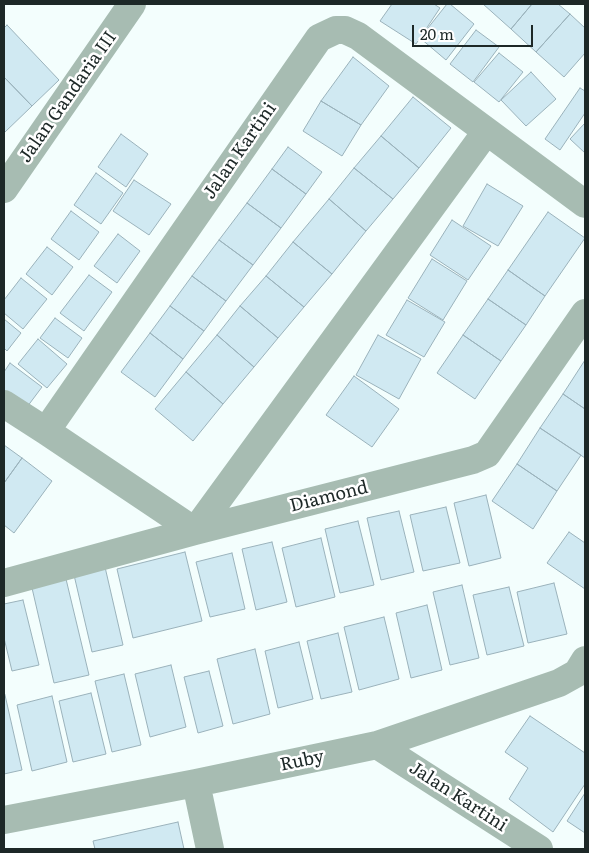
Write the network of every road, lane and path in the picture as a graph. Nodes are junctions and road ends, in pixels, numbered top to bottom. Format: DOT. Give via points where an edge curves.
graph roads {
  1 [pos="132,4"];
  2 [pos="486,132"];
  3 [pos="4,190"];
  4 [pos="585,204"];
  5 [pos="585,313"];
  6 [pos="4,404"];
  7 [pos="46,431"];
  8 [pos="195,531"];
  9 [pos="4,583"];
  10 [pos="585,660"];
  11 [pos="377,745"];
  12 [pos="196,783"];
  13 [pos="4,820"];
  14 [pos="210,849"];
  15 [pos="540,849"];
  1 -- 3 [label="street, Jalan Gandaria III"];
  2 -- 4 [label="street, Jalan Kartini"];
  2 -- 7 [label="street, Jalan Kartini" via="358,36 336,30 318,38"];
  2 -- 8 [label="street"];
  5 -- 8 [label="street, Diamond" via="487,454"];
  6 -- 7 [label="street"];
  7 -- 8 [label="street"];
  8 -- 9 [label="street, Diamond"];
  10 -- 11 [label="street, Ruby" via="577,673 559,683"];
  11 -- 12 [label="street, Ruby"];
  11 -- 15 [label="street, Jalan Kartini"];
  12 -- 13 [label="street, Ruby"];
  12 -- 14 [label="street"];
}
